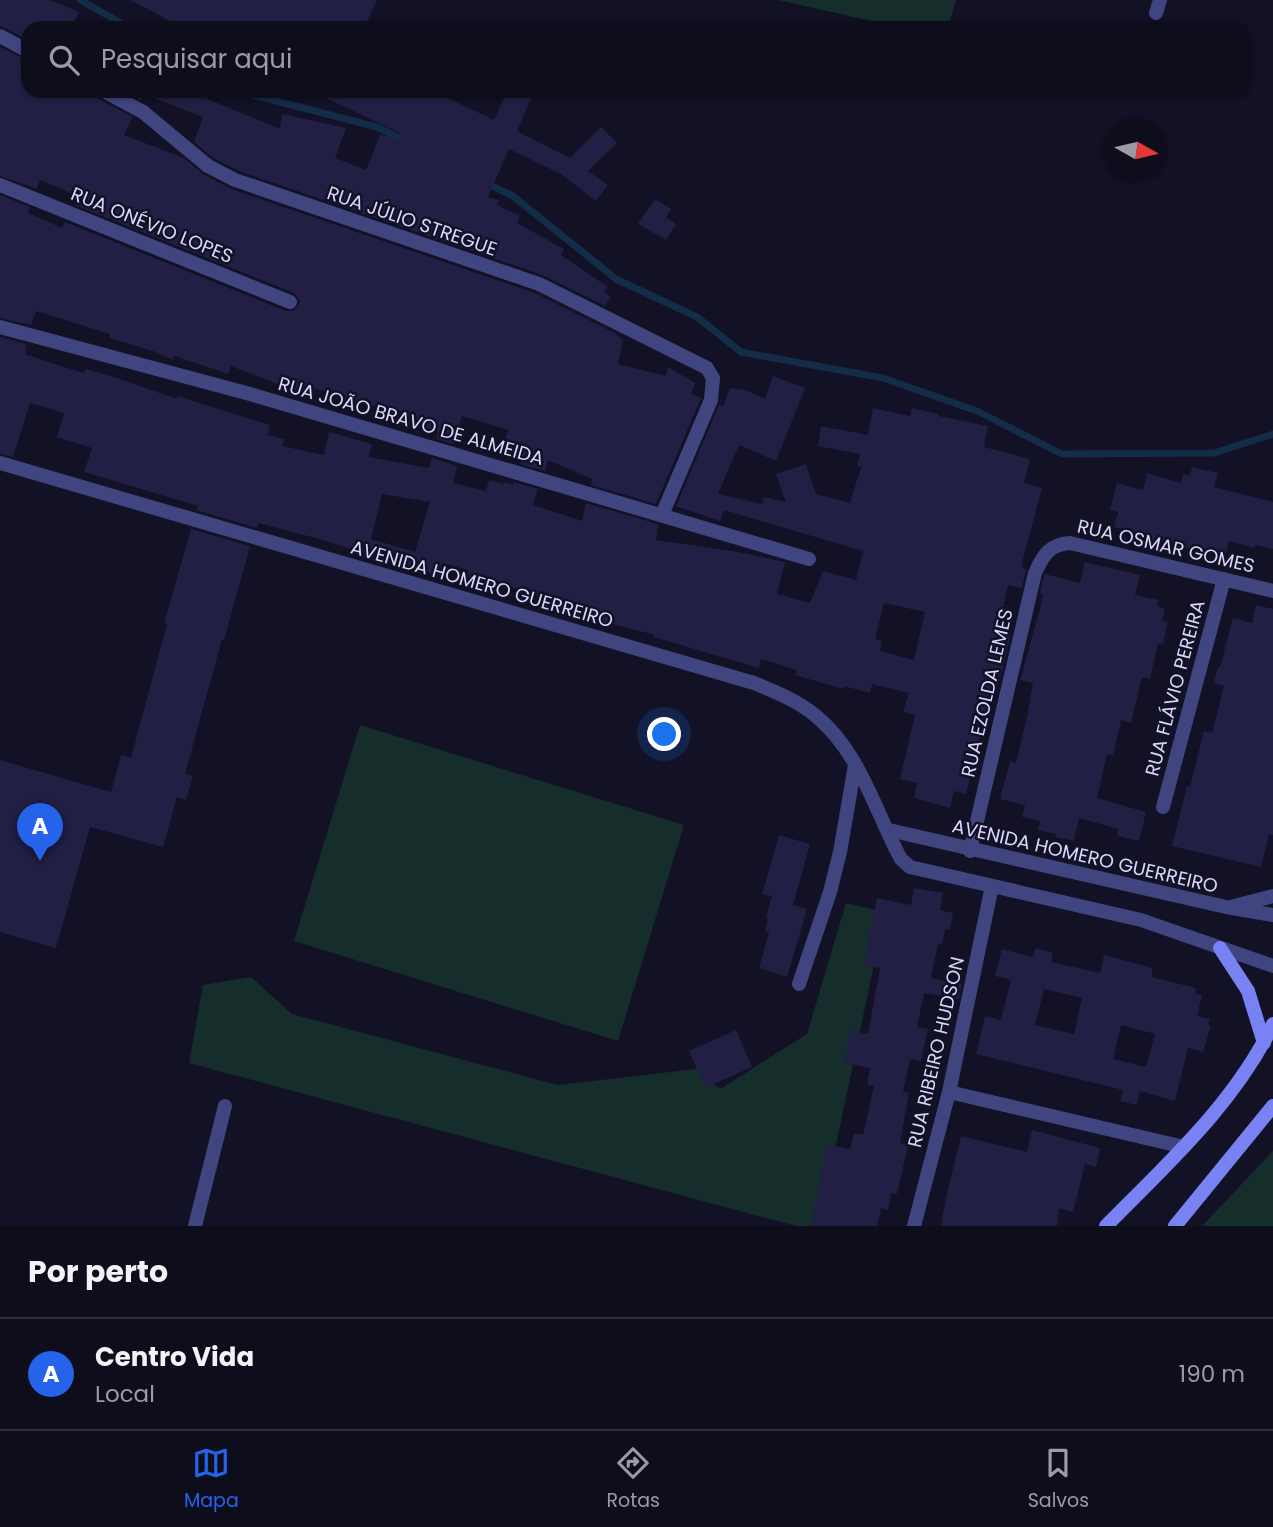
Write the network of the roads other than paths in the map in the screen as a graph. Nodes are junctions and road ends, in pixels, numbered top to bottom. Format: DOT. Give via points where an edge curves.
graph roads {
  1 [pos="0,36"];
  2 [pos="21,47"];
  3 [pos="117,98"];
  4 [pos="0,185"];
  5 [pos="290,302"];
  6 [pos="0,327"];
  7 [pos="0,463"];
  8 [pos="662,515"];
  9 [pos="1051,547"];
  10 [pos="810,559"];
  11 [pos="1224,579"];
  12 [pos="1273,591"];
  13 [pos="855,765"];
  14 [pos="1163,807"];
  15 [pos="889,830"];
  16 [pos="970,851"];
  17 [pos="992,886"];
  18 [pos="1273,896"];
  19 [pos="1226,907"];
  20 [pos="1273,915"];
  21 [pos="1220,948"];
  22 [pos="1273,966"];
  23 [pos="799,984"];
  24 [pos="1273,1024"];
  25 [pos="1264,1043"];
  26 [pos="949,1091"];
  27 [pos="225,1106"];
  28 [pos="1270,1111"];
  29 [pos="1184,1147"];
  30 [pos="195,1226"];
  31 [pos="914,1226"];
  32 [pos="1106,1226"];
  33 [pos="1175,1226"];
  1 -- 2 [label="street"];
  3 -- 8 [label="street, RUA JÚLIO STREGUE" via="144,112 208,166 235,180 539,284 707,368 713,378 711,400"];
  4 -- 5 [label="street, RUA ONÉVIO LOPES"];
  6 -- 8 [label="street, RUA JOÃO BRAVO DE ALMEIDA" via="250,394"];
  7 -- 13 [label="street, AVENIDA HOMERO GUERREIRO" via="754,683 816,715"];
  8 -- 10 [label="street, RUA JOÃO BRAVO DE ALMEIDA"];
  9 -- 11 [label="street, RUA OSMAR GOMES" via="1070,543"];
  9 -- 16 [label="street, RUA EZOLDA LEMES" via="1035,572"];
  11 -- 12 [label="street, RUA OSMAR GOMES"];
  11 -- 14 [label="street, RUA FLÁVIO PEREIRA"];
  13 -- 15 [label="street, AVENIDA HOMERO GUERREIRO"];
  13 -- 23 [label="street" via="830,892"];
  15 -- 16 [label="street, AVENIDA HOMERO GUERREIRO"];
  15 -- 17 [label="street, AVENIDA HOMERO GUERREIRO" via="901,859 910,867"];
  16 -- 19 [label="street, AVENIDA HOMERO GUERREIRO"];
  17 -- 21 [label="street, AVENIDA HOMERO GUERREIRO" via="1140,920"];
  17 -- 26 [label="street, RUA RIBEIRO HUDSON"];
  18 -- 19 [label="street"];
  19 -- 20 [label="street, AVENIDA HOMERO GUERREIRO"];
  21 -- 22 [label="street, AVENIDA HOMERO GUERREIRO"];
  21 -- 25 [label="street" via="1248,990"];
  24 -- 25 [label="street"];
  25 -- 29 [label="street"];
  26 -- 29 [label="street"];
  26 -- 31 [label="street, RUA RIBEIRO HUDSON"];
  27 -- 30 [label="street"];
  28 -- 33 [label="street"];
  29 -- 32 [label="street"];
}
